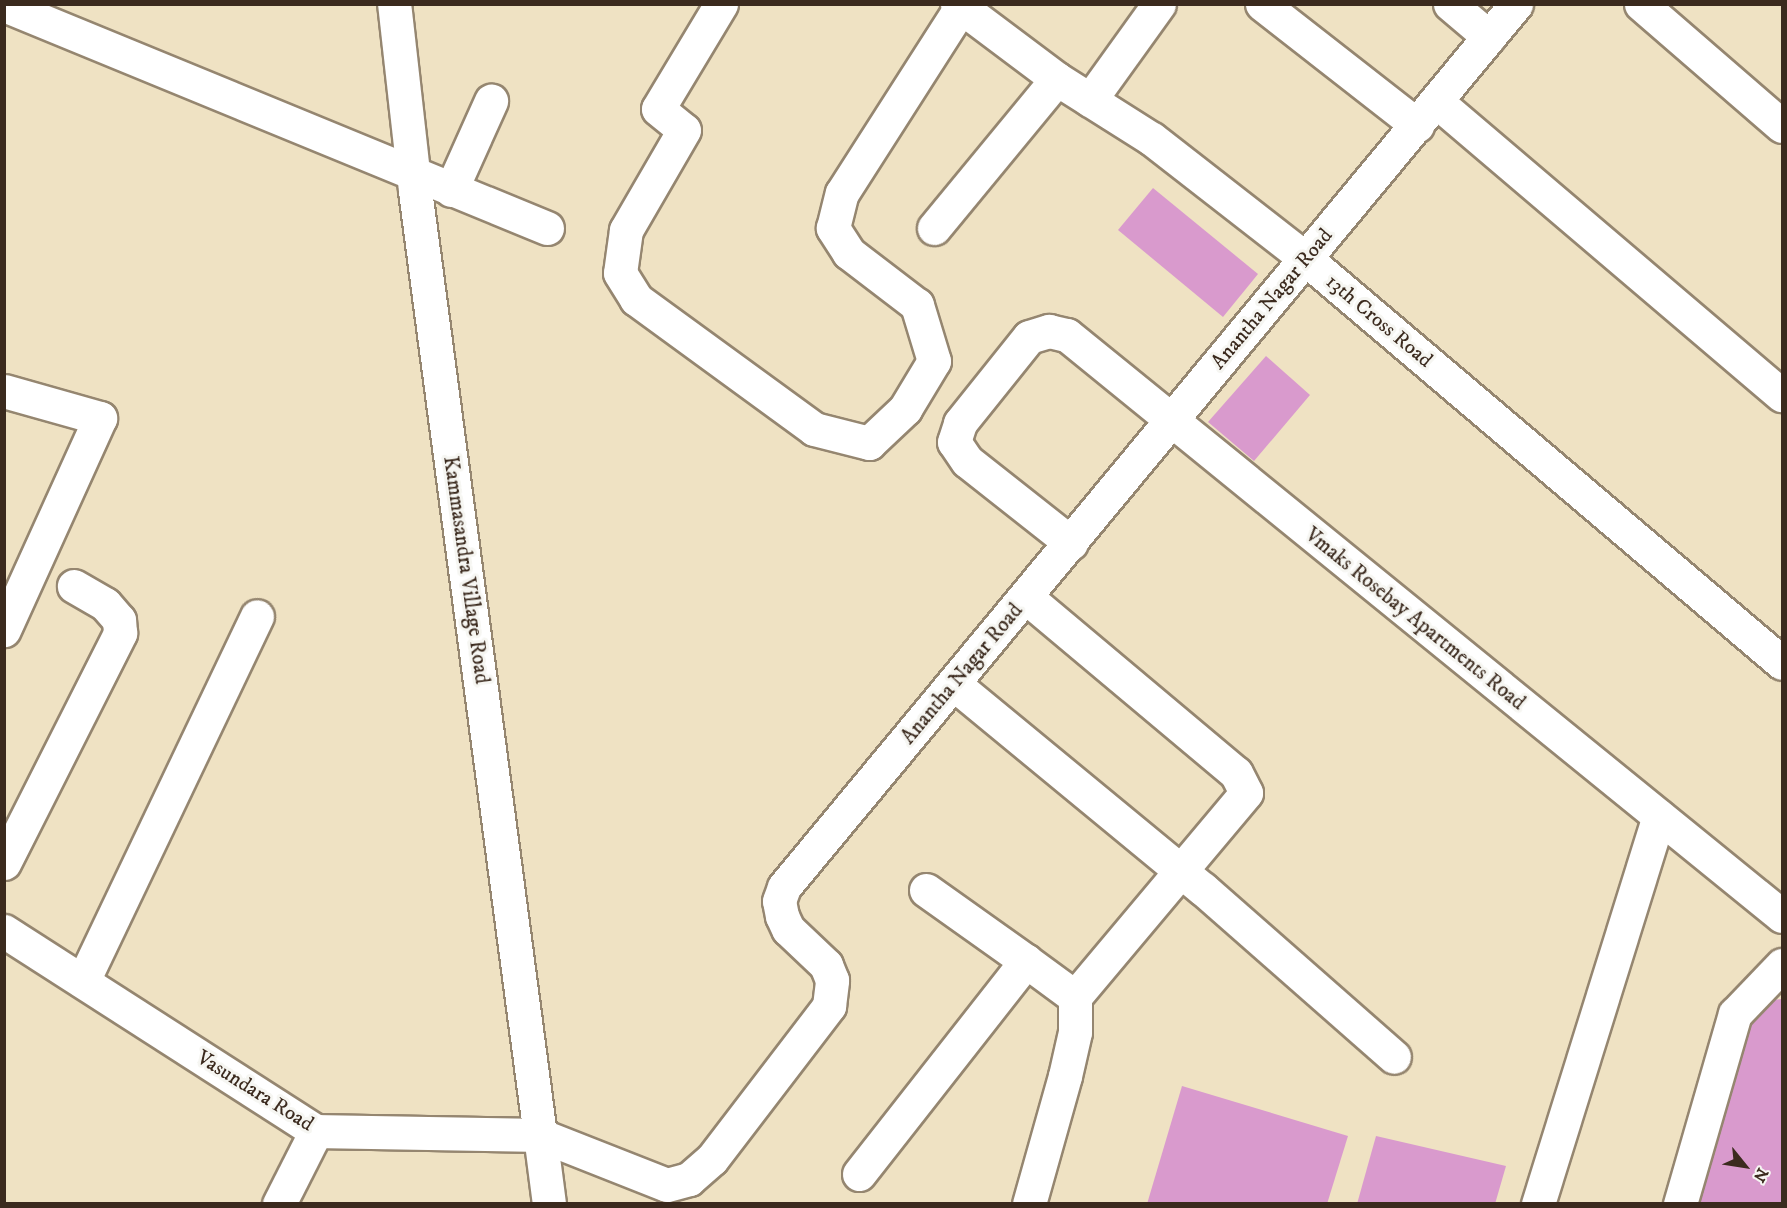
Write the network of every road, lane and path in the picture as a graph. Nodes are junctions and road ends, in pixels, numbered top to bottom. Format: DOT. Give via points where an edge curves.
graph roads {
  1 [pos="394,4"];
  2 [pos="721,4"];
  3 [pos="1159,4"];
  4 [pos="1262,4"];
  5 [pos="1450,4"];
  6 [pos="1516,4"];
  7 [pos="1641,4"];
  8 [pos="4,5"];
  9 [pos="959,6"];
  10 [pos="1489,37"];
  11 [pos="1057,79"];
  12 [pos="1090,100"];
  13 [pos="491,101"];
  14 [pos="1426,113"];
  15 [pos="1782,126"];
  16 [pos="413,175"];
  17 [pos="451,190"];
  18 [pos="547,228"];
  19 [pos="934,228"];
  20 [pos="1306,259"];
  21 [pos="4,392"];
  22 [pos="1782,396"];
  23 [pos="1171,422"];
  24 [pos="1071,543"];
  25 [pos="74,586"];
  26 [pos="1026,597"];
  27 [pos="257,616"];
  28 [pos="4,630"];
  29 [pos="1782,663"];
  30 [pos="954,684"];
  31 [pos="1659,816"];
  32 [pos="4,863"];
  33 [pos="1181,871"];
  34 [pos="926,890"];
  35 [pos="1777,912"];
  36 [pos="5,932"];
  37 [pos="1026,961"];
  38 [pos="1782,965"];
  39 [pos="83,981"];
  40 [pos="1075,997"];
  41 [pos="1394,1057"];
  42 [pos="316,1131"];
  43 [pos="540,1135"];
  44 [pos="859,1174"];
  45 [pos="543,1198"];
  46 [pos="279,1203"];
  47 [pos="1029,1203"];
  48 [pos="1538,1203"];
  49 [pos="1680,1203"];
  1 -- 16 [label="street, Kammasandra Village Road"];
  2 -- 9 [label="street" via="658,109 684,130 626,230 620,273 636,299 814,429 869,442 906,409 934,361 917,305 849,253 832,228 842,193"];
  3 -- 12 [label="street"];
  4 -- 14 [label="street"];
  5 -- 10 [label="street"];
  6 -- 10 [label="street, Anantha Nagar Road"];
  7 -- 15 [label="street"];
  8 -- 16 [label="street"];
  9 -- 11 [label="street, 13th Cross Road"];
  10 -- 14 [label="street, Anantha Nagar Road"];
  11 -- 12 [label="street, 13th Cross Road"];
  11 -- 19 [label="street"];
  12 -- 20 [label="street, 13th Cross Road" via="1152,139"];
  13 -- 17 [label="street"];
  14 -- 20 [label="street, Anantha Nagar Road"];
  14 -- 22 [label="street"];
  16 -- 17 [label="street"];
  16 -- 43 [label="street, Kammasandra Village Road"];
  17 -- 18 [label="street"];
  20 -- 23 [label="street, Anantha Nagar Road"];
  20 -- 29 [label="street, 13th Cross Road"];
  21 -- 28 [label="street" via="100,418"];
  23 -- 24 [label="street, Anantha Nagar Road"];
  23 -- 24 [label="street, Vmaks Rosebay Apartments Road" via="1067,335 1049,331 1029,337 960,423 954,442 968,461"];
  23 -- 31 [label="street, Vmaks Rosebay Apartments Road"];
  24 -- 26 [label="street, Anantha Nagar Road"];
  25 -- 32 [label="street" via="105,604 119,620 120,633"];
  26 -- 30 [label="street, Anantha Nagar Road"];
  26 -- 33 [label="street" via="1236,773 1246,793"];
  27 -- 39 [label="street"];
  30 -- 33 [label="street"];
  30 -- 43 [label="street, Anantha Nagar Road" via="784,887 779,901 782,916 788,929 826,965 832,980 829,1006 712,1160 689,1179 667,1185"];
  31 -- 35 [label="street, Vmaks Rosebay Apartments Road"];
  31 -- 48 [label="street"];
  33 -- 40 [label="street"];
  33 -- 41 [label="street"];
  34 -- 37 [label="street"];
  36 -- 39 [label="street, Vasundara Road"];
  37 -- 40 [label="street"];
  37 -- 44 [label="street"];
  38 -- 49 [label="street" via="1735,1014"];
  39 -- 42 [label="street, Vasundara Road"];
  40 -- 47 [label="street" via="1075,1032"];
  42 -- 43 [label="street, Vasundara Road"];
  42 -- 46 [label="street"];
  43 -- 45 [label="street"];
}
